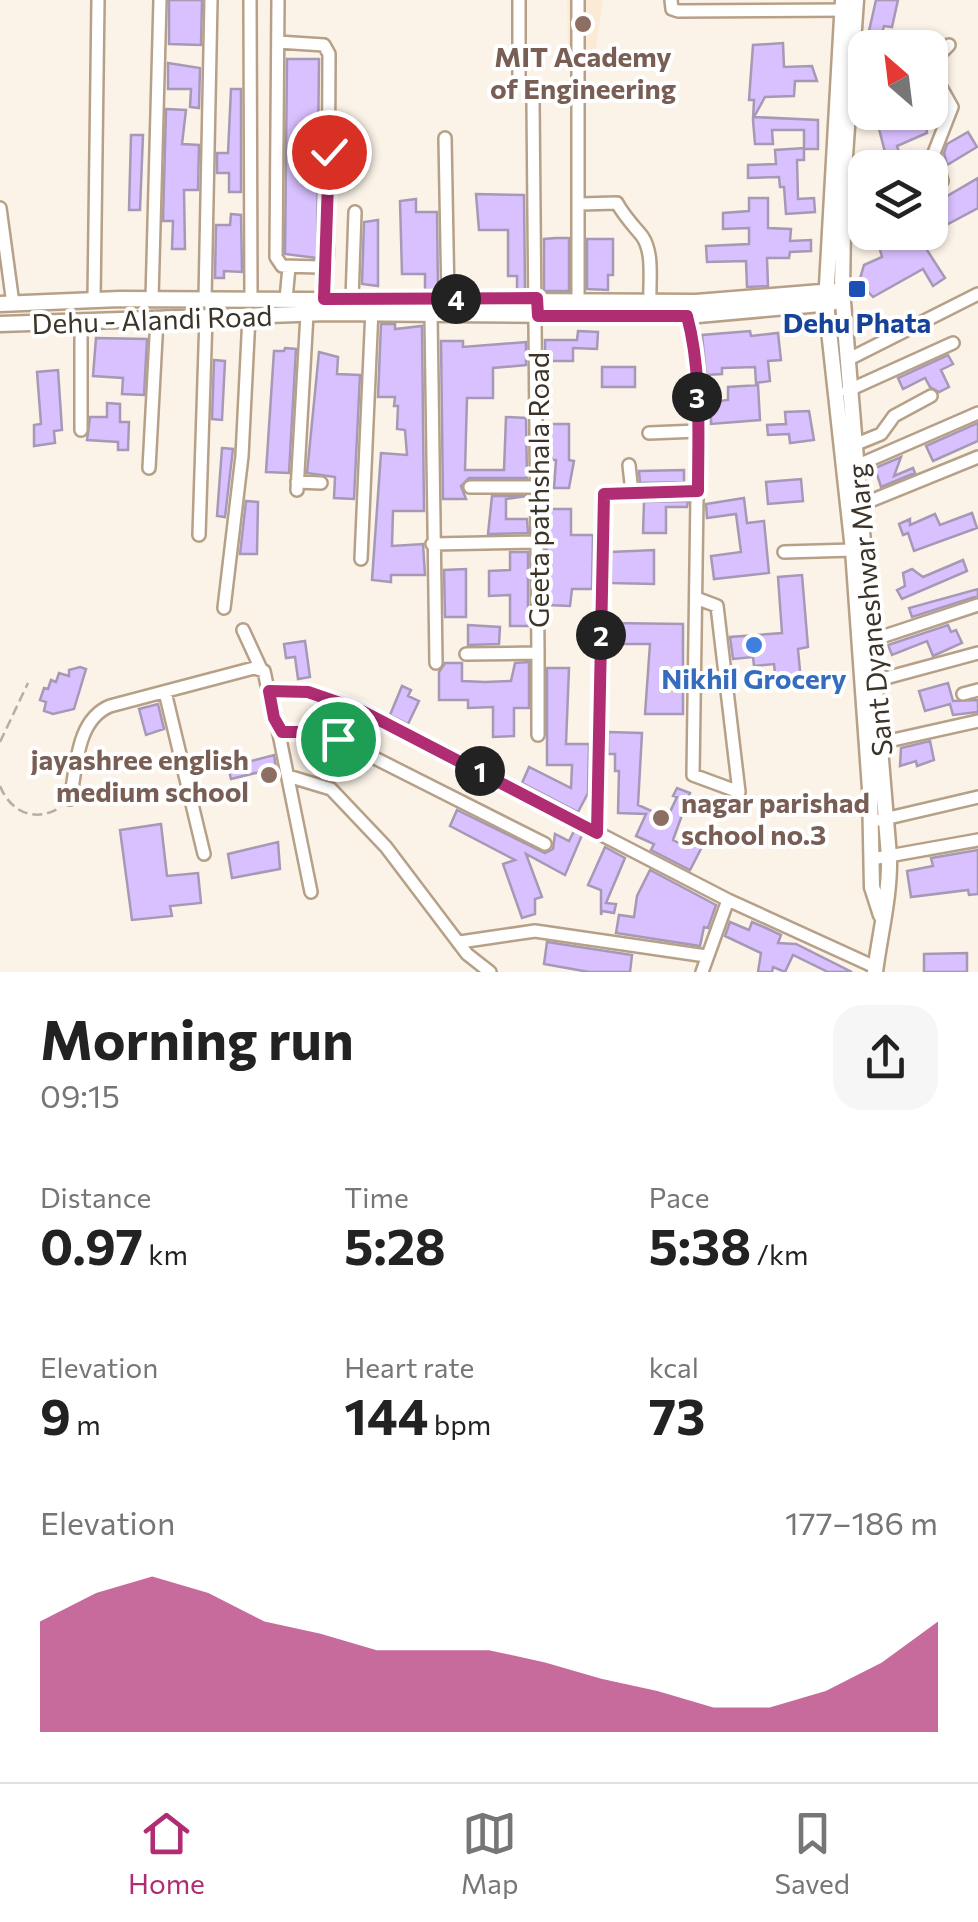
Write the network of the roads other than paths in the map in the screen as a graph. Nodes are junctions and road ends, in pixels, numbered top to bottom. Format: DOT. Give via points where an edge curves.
graph roads {
  1 [pos="98,0"];
  2 [pos="160,0"];
  3 [pos="211,0"];
  4 [pos="250,0"];
  5 [pos="278,0"];
  6 [pos="519,0"];
  7 [pos="578,0"];
  8 [pos="671,0"];
  9 [pos="849,5"];
  10 [pos="852,30"];
  11 [pos="278,42"];
  12 [pos="519,74"];
  13 [pos="533,102"];
  14 [pos="851,130"];
  15 [pos="445,138"];
  16 [pos="580,204"];
  17 [pos="0,208"];
  18 [pos="355,212"];
  19 [pos="326,262"];
  20 [pos="289,267"];
  21 [pos="978,294"];
  22 [pos="834,297"];
  23 [pos="537,298"];
  24 [pos="94,299"];
  25 [pos="152,299"];
  26 [pos="204,299"];
  27 [pos="252,299"];
  28 [pos="286,299"];
  29 [pos="324,299"];
  30 [pos="352,299"];
  31 [pos="448,299"];
  32 [pos="578,300"];
  33 [pos="650,301"];
  34 [pos="6,304"];
  35 [pos="373,307"];
  36 [pos="306,314"];
  37 [pos="431,314"];
  38 [pos="249,316"];
  39 [pos="538,316"];
  40 [pos="578,316"];
  41 [pos="687,316"];
  42 [pos="206,317"];
  43 [pos="158,319"];
  44 [pos="81,321"];
  45 [pos="0,324"];
  46 [pos="954,342"];
  47 [pos="847,360"];
  48 [pos="843,391"];
  49 [pos="931,396"];
  50 [pos="978,414"];
  51 [pos="846,426"];
  52 [pos="81,430"];
  53 [pos="698,431"];
  54 [pos="648,434"];
  55 [pos="854,445"];
  56 [pos="978,457"];
  57 [pos="629,465"];
  58 [pos="149,468"];
  59 [pos="851,469"];
  60 [pos="321,482"];
  61 [pos="470,487"];
  62 [pos="537,487"];
  63 [pos="698,491"];
  64 [pos="632,493"];
  65 [pos="854,508"];
  66 [pos="199,535"];
  67 [pos="537,542"];
  68 [pos="432,544"];
  69 [pos="853,550"];
  70 [pos="784,552"];
  71 [pos="360,560"];
  72 [pos="696,598"];
  73 [pos="978,604"];
  74 [pos="862,607"];
  75 [pos="224,608"];
  76 [pos="244,630"];
  77 [pos="866,642"];
  78 [pos="538,653"];
  79 [pos="978,653"];
  80 [pos="466,654"];
  81 [pos="436,663"];
  82 [pos="261,669"];
  83 [pos="869,683"];
  84 [pos="978,690"];
  85 [pos="269,691"];
  86 [pos="165,692"];
  87 [pos="963,694"];
  88 [pos="978,721"];
  89 [pos="278,729"];
  90 [pos="538,735"];
  91 [pos="874,743"];
  92 [pos="288,776"];
  93 [pos="978,797"];
  94 [pos="70,799"];
  95 [pos="887,819"];
  96 [pos="871,820"];
  97 [pos="597,833"];
  98 [pos="978,840"];
  99 [pos="545,844"];
  100 [pos="204,854"];
  101 [pos="889,856"];
  102 [pos="872,859"];
  103 [pos="312,892"];
  104 [pos="728,900"];
  105 [pos="882,916"];
  106 [pos="460,942"];
  107 [pos="706,956"];
  108 [pos="875,969"];
  109 [pos="490,972"];
  110 [pos="702,972"];
  1 -- 24 [label="street"];
  2 -- 25 [label="street"];
  3 -- 26 [label="street"];
  4 -- 27 [label="street"];
  5 -- 11 [label="street"];
  6 -- 12 [label="street"];
  7 -- 16 [label="street"];
  8 -- 9 [label="street" via="678,11"];
  9 -- 10 [label="main road"];
  9 -- 22 [label="main road"];
  11 -- 19 [label="street" via="318,44 330,54"];
  11 -- 20 [label="street" via="276,257"];
  13 -- 23 [label="street, Geeta pathshala Road"];
  14 -- 22 [label="main road"];
  15 -- 31 [label="street"];
  16 -- 32 [label="street"];
  16 -- 33 [label="street" via="617,204 641,236"];
  17 -- 34 [label="street"];
  18 -- 30 [label="street"];
  19 -- 20 [label="street"];
  19 -- 29 [label="street"];
  20 -- 28 [label="street"];
  21 -- 47 [label="street"];
  22 -- 33 [label="main road, Dehu - Alandi Road"];
  22 -- 41 [label="main road, Dehu - Alandi Road"];
  22 -- 47 [label="main road, Sant Dyaneshwar Marg"];
  22 -- 48 [label="main road"];
  23 -- 31 [label="main road, Dehu - Alandi Road"];
  23 -- 32 [label="main road, Dehu - Alandi Road"];
  23 -- 39 [label="street, Geeta pathshala Road"];
  24 -- 25 [label="main road, Dehu - Alandi Road"];
  24 -- 34 [label="main road, Dehu - Alandi Road"];
  25 -- 26 [label="main road, Dehu - Alandi Road"];
  26 -- 27 [label="main road, Dehu - Alandi Road"];
  27 -- 28 [label="main road, Dehu - Alandi Road"];
  28 -- 29 [label="main road, Dehu - Alandi Road"];
  29 -- 30 [label="main road, Dehu - Alandi Road"];
  30 -- 35 [label="main road, Dehu - Alandi Road"];
  31 -- 35 [label="main road, Dehu - Alandi Road"];
  32 -- 33 [label="main road, Dehu - Alandi Road"];
  32 -- 40 [label="street"];
  35 -- 36 [label="main road, Dehu - Alandi Road"];
  35 -- 37 [label="main road, Dehu - Alandi Road"];
  35 -- 71 [label="street"];
  36 -- 38 [label="main road, Dehu - Alandi Road"];
  36 -- 60 [label="street" via="297,486"];
  37 -- 39 [label="main road, Dehu - Alandi Road"];
  37 -- 68 [label="street"];
  38 -- 42 [label="main road, Dehu - Alandi Road"];
  38 -- 75 [label="street"];
  39 -- 40 [label="main road, Dehu - Alandi Road"];
  39 -- 62 [label="street, Geeta pathshala Road"];
  40 -- 41 [label="main road, Dehu - Alandi Road"];
  41 -- 53 [label="street" via="695,343"];
  42 -- 43 [label="main road, Dehu - Alandi Road"];
  42 -- 66 [label="street"];
  43 -- 44 [label="main road, Dehu - Alandi Road"];
  43 -- 58 [label="street"];
  44 -- 45 [label="main road, Dehu - Alandi Road"];
  44 -- 52 [label="street"];
  46 -- 48 [label="street"];
  47 -- 48 [label="main road, Sant Dyaneshwar Marg"];
  48 -- 51 [label="main road, Sant Dyaneshwar Marg"];
  49 -- 55 [label="street" via="894,416 881,434"];
  50 -- 59 [label="street"];
  51 -- 55 [label="main road, Sant Dyaneshwar Marg"];
  51 -- 59 [label="main road"];
  53 -- 54 [label="street"];
  53 -- 63 [label="street"];
  55 -- 59 [label="main road, Sant Dyaneshwar Marg"];
  56 -- 65 [label="street"];
  57 -- 64 [label="street"];
  59 -- 65 [label="main road, Sant Dyaneshwar Marg"];
  61 -- 62 [label="street"];
  62 -- 67 [label="street, Geeta pathshala Road"];
  63 -- 64 [label="street"];
  63 -- 72 [label="street"];
  64 -- 97 [label="street" via="604,494"];
  65 -- 69 [label="main road"];
  65 -- 74 [label="main road, Sant Dyaneshwar Marg"];
  67 -- 68 [label="street"];
  67 -- 78 [label="street, Geeta pathshala Road"];
  68 -- 81 [label="street"];
  69 -- 70 [label="street"];
  69 -- 74 [label="main road"];
  72 -- 72 [label="street" via="717,606 740,792 693,775"];
  73 -- 77 [label="street"];
  74 -- 77 [label="main road, Sant Dyaneshwar Marg"];
  76 -- 82 [label="street"];
  77 -- 83 [label="main road, Sant Dyaneshwar Marg"];
  78 -- 80 [label="street, Geeta pathshala Road"];
  78 -- 90 [label="street"];
  79 -- 83 [label="street"];
  82 -- 85 [label="street"];
  82 -- 86 [label="street"];
  83 -- 91 [label="main road, Sant Dyaneshwar Marg"];
  84 -- 87 [label="street"];
  85 -- 89 [label="street"];
  85 -- 97 [label="street" via="308,692 360,710"];
  86 -- 94 [label="street" via="110,706 92,718"];
  86 -- 100 [label="street"];
  88 -- 91 [label="street"];
  89 -- 92 [label="street"];
  89 -- 99 [label="street" via="338,739"];
  91 -- 95 [label="main road, Sant Dyaneshwar Marg"];
  91 -- 96 [label="main road"];
  92 -- 103 [label="street"];
  92 -- 106 [label="street" via="330,789 386,847"];
  93 -- 95 [label="street"];
  95 -- 96 [label="street"];
  95 -- 101 [label="main road, Sant Dyaneshwar Marg"];
  96 -- 102 [label="main road"];
  97 -- 104 [label="street"];
  98 -- 101 [label="street"];
  101 -- 102 [label="street"];
  101 -- 105 [label="main road, Sant Dyaneshwar Marg" via="890,893"];
  102 -- 105 [label="main road"];
  104 -- 107 [label="street"];
  104 -- 108 [label="street"];
  105 -- 108 [label="main road, Sant Dyaneshwar Marg"];
  106 -- 107 [label="street" via="536,930"];
  106 -- 109 [label="street"];
  107 -- 110 [label="street"];
}
